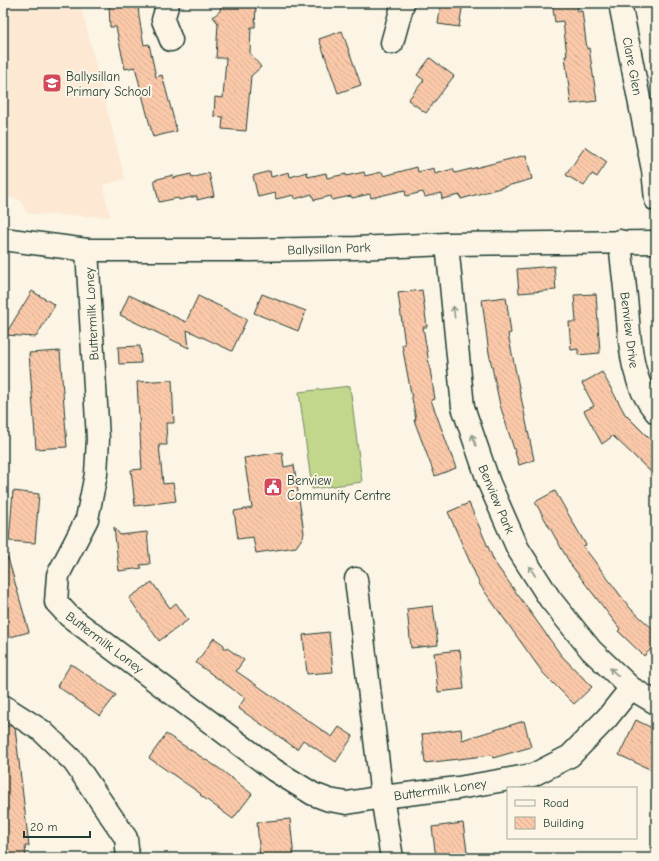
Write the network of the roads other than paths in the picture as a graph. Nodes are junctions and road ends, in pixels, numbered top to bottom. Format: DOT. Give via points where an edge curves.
graph roads {
  1 [pos="168,3"];
  2 [pos="403,3"];
  3 [pos="620,3"];
  4 [pos="171,40"];
  5 [pos="392,43"];
  6 [pos="656,200"];
  7 [pos="3,239"];
  8 [pos="620,241"];
  9 [pos="656,242"];
  10 [pos="447,244"];
  11 [pos="87,250"];
  12 [pos="656,412"];
  13 [pos="356,579"];
  14 [pos="631,688"];
  15 [pos="656,703"];
  16 [pos="3,706"];
  17 [pos="382,797"];
  18 [pos="128,858"];
  19 [pos="392,858"];
  1 -- 4 [label="street" via="163,20"];
  2 -- 5 [label="street"];
  3 -- 6 [label="street, Clare Glen" via="653,170"];
  7 -- 11 [label="street, Ballysillan Park"];
  8 -- 9 [label="street, Ballysillan Park"];
  8 -- 10 [label="street, Ballysillan Park"];
  8 -- 12 [label="street, Benview Drive" via="630,353 637,381"];
  10 -- 11 [label="street, Ballysillan Park" via="252,250"];
  14 -- 10 [label="street, Benview Park, one-way" via="591,650 550,599 518,549 489,483 463,407"];
  11 -- 17 [label="street, Buttermilk Loney" via="98,439 96,474 87,519 58,575 56,602 68,616 274,770 313,794 347,803"];
  13 -- 17 [label="street, Buttermilk Loney"];
  14 -- 15 [label="street, Benview Park"];
  14 -- 17 [label="street, Buttermilk Loney" via="607,718 570,756 533,776"];
  16 -- 18 [label="street" via="42,731 74,762 126,838"];
  17 -- 19 [label="street, Buttermilk Loney"];
}
